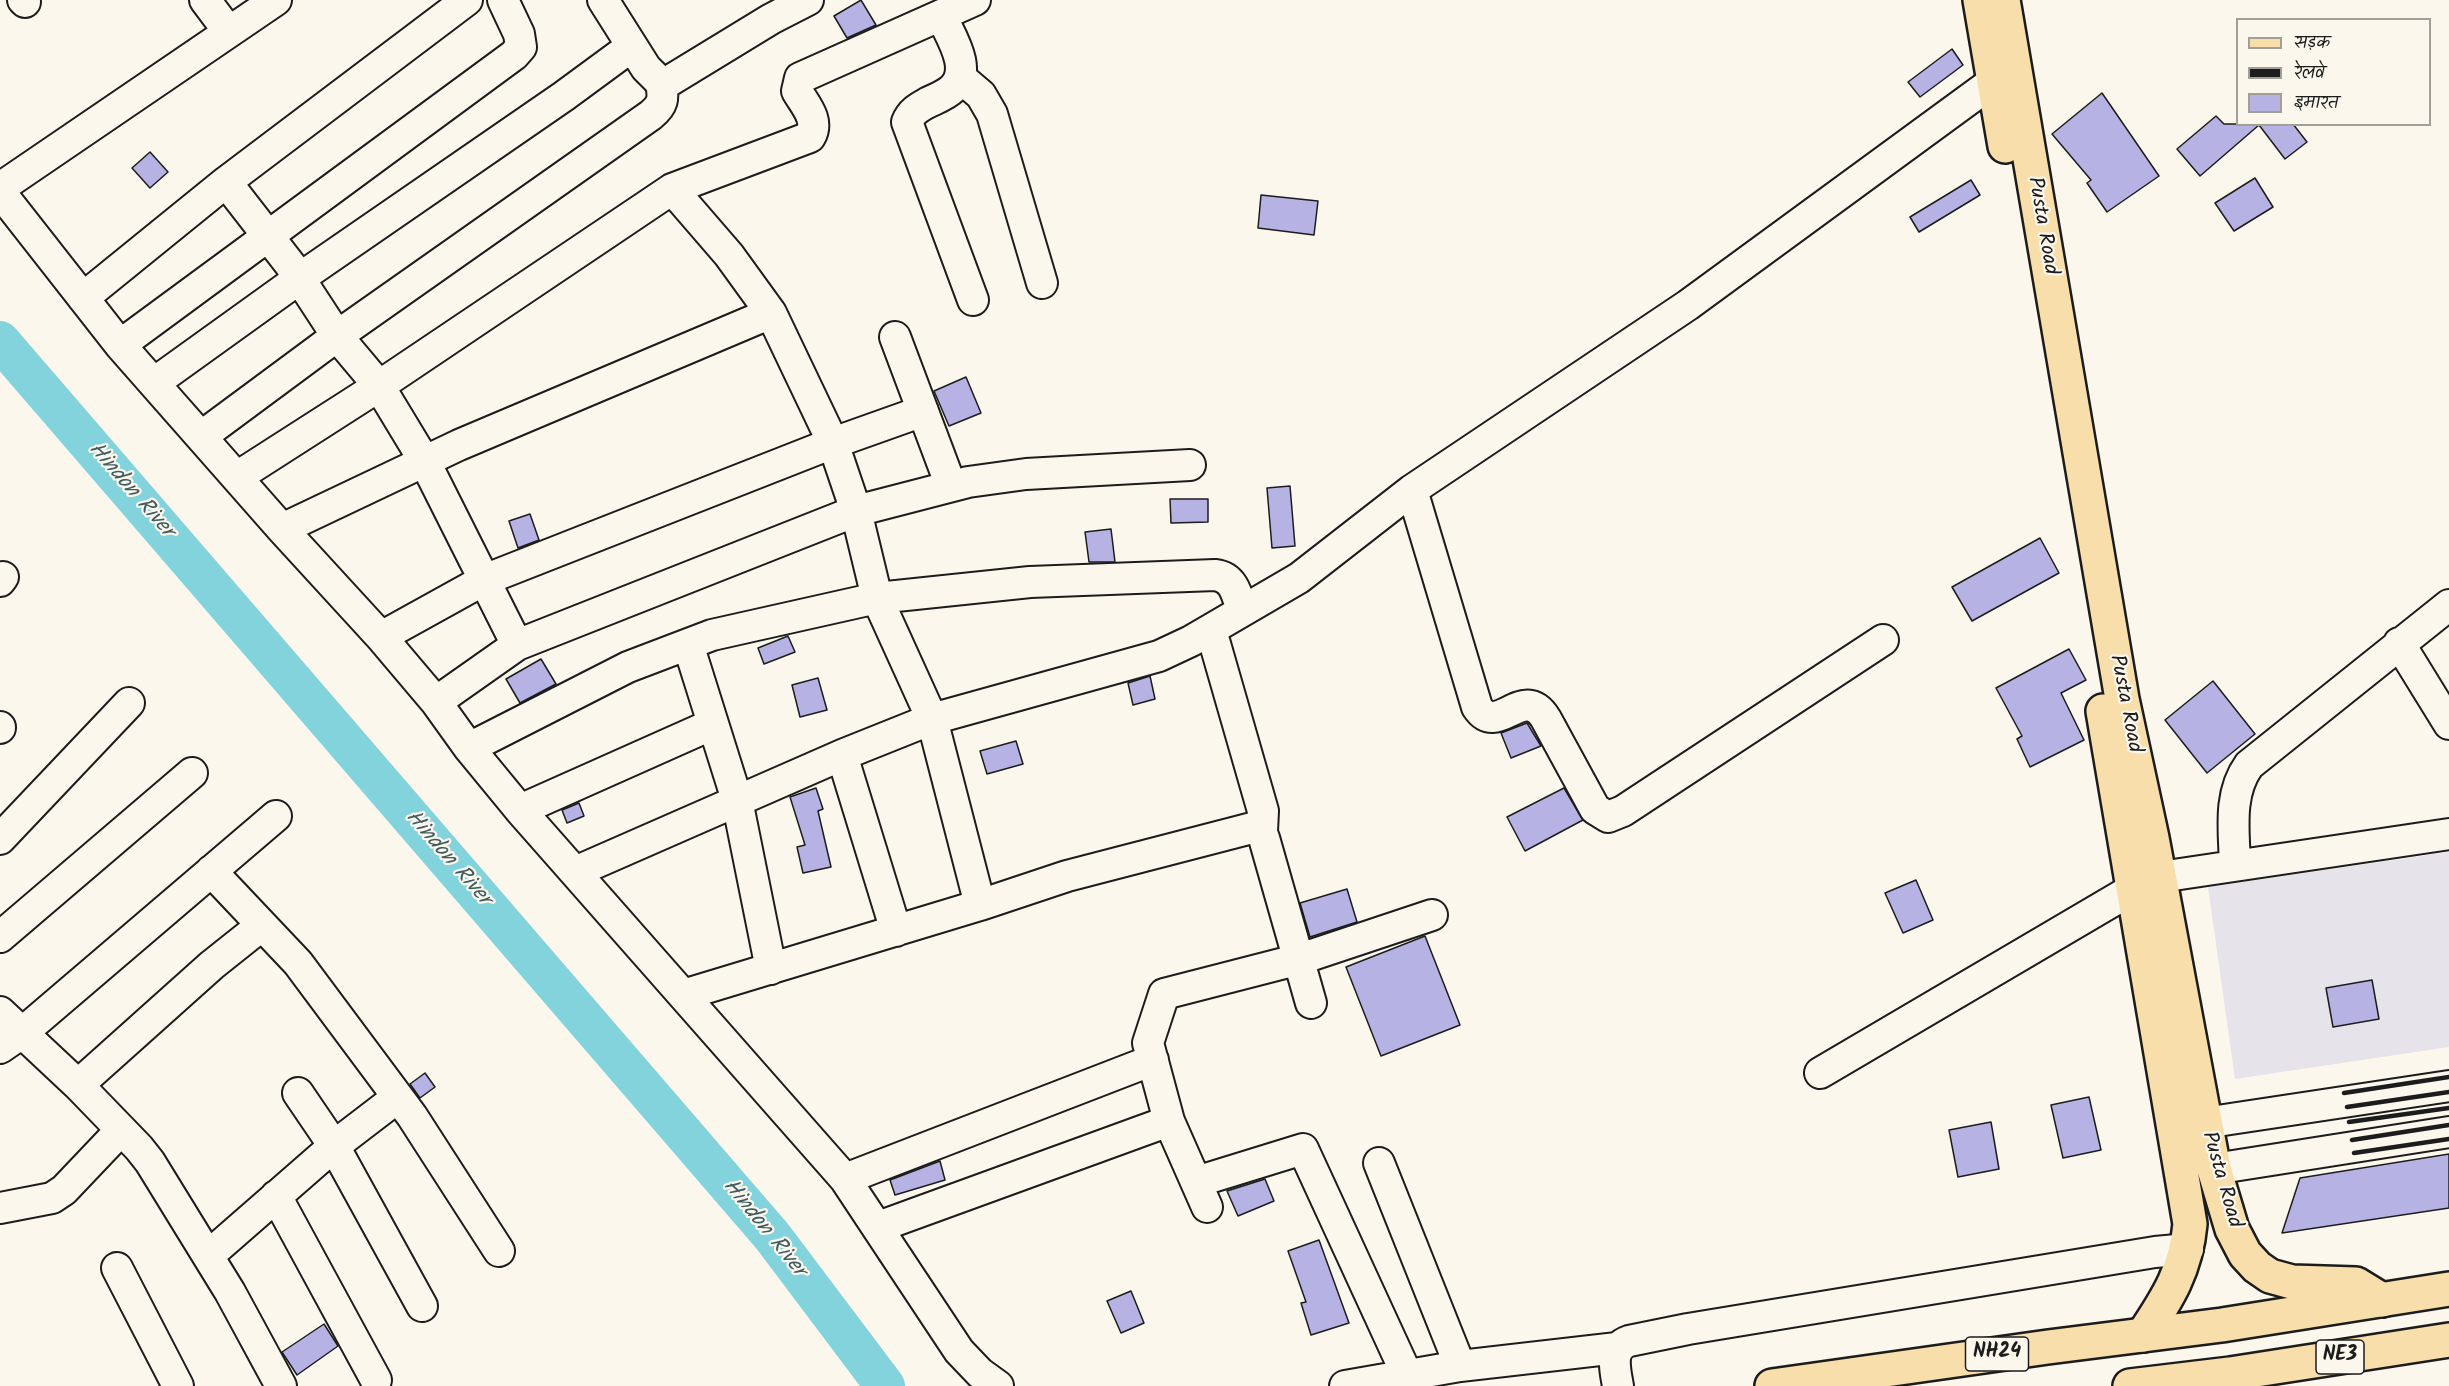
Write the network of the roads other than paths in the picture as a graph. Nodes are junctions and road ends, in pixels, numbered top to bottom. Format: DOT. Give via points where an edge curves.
graph roads {
  1 [pos="205,0"];
  2 [pos="276,0"];
  3 [pos="467,0"];
  4 [pos="503,0"];
  5 [pos="808,0"];
  6 [pos="975,0"];
  7 [pos="1980,0"];
  8 [pos="2003,0"];
  9 [pos="613,4"];
  10 [pos="925,13"];
  11 [pos="229,32"];
  12 [pos="632,45"];
  13 [pos="2005,75"];
  14 [pos="961,78"];
  15 [pos="661,83"];
  16 [pos="226,182"];
  17 [pos="0,188"];
  18 [pos="672,189"];
  19 [pos="0,192"];
  20 [pos="268,235"];
  21 [pos="300,278"];
  22 [pos="1042,283"];
  23 [pos="83,298"];
  24 [pos="973,300"];
  25 [pos="771,313"];
  26 [pos="337,336"];
  27 [pos="895,337"];
  28 [pos="120,345"];
  29 [pos="154,383"];
  30 [pos="379,386"];
  31 [pos="923,411"];
  32 [pos="202,436"];
  33 [pos="833,443"];
  34 [pos="424,462"];
  35 [pos="1190,465"];
  36 [pos="237,477"];
  37 [pos="951,486"];
  38 [pos="1412,490"];
  39 [pos="856,511"];
  40 [pos="282,529"];
  41 [pos="484,580"];
  42 [pos="877,598"];
  43 [pos="2449,605"];
  44 [pos="1242,611"];
  45 [pos="1211,630"];
  46 [pos="381,637"];
  47 [pos="1883,640"];
  48 [pos="2399,643"];
  49 [pos="688,644"];
  50 [pos="517,645"];
  51 [pos="436,702"];
  52 [pos="129,703"];
  53 [pos="932,719"];
  54 [pos="713,724"];
  55 [pos="2449,724"];
  56 [pos="469,748"];
  57 [pos="842,755"];
  58 [pos="192,773"];
  59 [pos="737,800"];
  60 [pos="520,810"];
  61 [pos="276,816"];
  62 [pos="1262,831"];
  63 [pos="2449,834"];
  64 [pos="0,838"];
  65 [pos="2235,865"];
  66 [pos="211,871"];
  67 [pos="575,872"];
  68 [pos="2146,883"];
  69 [pos="980,905"];
  70 [pos="1432,915"];
  71 [pos="261,926"];
  72 [pos="896,931"];
  73 [pos="0,937"];
  74 [pos="1300,959"];
  75 [pos="771,969"];
  76 [pos="683,995"];
  77 [pos="1311,1003"];
  78 [pos="0,1012"];
  79 [pos="11,1040"];
  80 [pos="1152,1060"];
  81 [pos="1821,1073"];
  82 [pos="78,1085"];
  83 [pos="2449,1086"];
  84 [pos="298,1093"];
  85 [pos="398,1097"];
  86 [pos="1169,1121"];
  87 [pos="2204,1123"];
  88 [pos="121,1131"];
  89 [pos="2449,1132"];
  90 [pos="334,1146"];
  91 [pos="1379,1163"];
  92 [pos="2214,1169"];
  93 [pos="845,1179"];
  94 [pos="276,1196"];
  95 [pos="0,1208"];
  96 [pos="878,1227"];
  97 [pos="2188,1249"];
  98 [pos="499,1251"];
  99 [pos="208,1256"];
  100 [pos="117,1268"];
  101 [pos="2449,1289"];
  102 [pos="2382,1300"];
  103 [pos="422,1306"];
  104 [pos="2143,1335"];
  105 [pos="2449,1340"];
  106 [pos="1617,1348"];
  107 [pos="1460,1366"];
  108 [pos="1407,1375"];
  109 [pos="376,1380"];
  110 [pos="177,1386"];
  111 [pos="280,1386"];
  112 [pos="998,1386"];
  113 [pos="1345,1386"];
  114 [pos="1618,1386"];
  115 [pos="1772,1386"];
  116 [pos="2130,1386"];
  1 -- 11 [label="street"];
  2 -- 11 [label="street"];
  3 -- 16 [label="street"];
  4 -- 20 [label="street" via="519,34 521,47 514,55"];
  5 -- 15 [label="street"];
  6 -- 10 [label="street"];
  7 -- 13 [label="main road, Pusta Road"];
  8 -- 13 [label="main road, Pusta Road"];
  9 -- 12 [label="street"];
  10 -- 14 [label="street" via="958,54"];
  10 -- 18 [label="street" via="800,78 797,91 814,123 810,137"];
  11 -- 17 [label="street"];
  12 -- 15 [label="street"];
  12 -- 21 [label="street"];
  13 -- 38 [label="street" via="1688,305"];
  13 -- 68 [label="main road, Pusta Road" via="2120,687"];
  14 -- 22 [label="street" via="981,95 992,114"];
  14 -- 24 [label="street" via="952,90 912,112 907,122"];
  15 -- 26 [label="street" via="661,106 651,116"];
  16 -- 20 [label="street"];
  16 -- 23 [label="street"];
  18 -- 25 [label="street" via="729,255"];
  18 -- 30 [label="street"];
  19 -- 23 [label="street"];
  20 -- 21 [label="street"];
  20 -- 28 [label="street"];
  21 -- 26 [label="street"];
  21 -- 29 [label="street"];
  23 -- 28 [label="street"];
  25 -- 33 [label="street"];
  25 -- 34 [label="street"];
  26 -- 30 [label="street"];
  26 -- 32 [label="street"];
  27 -- 31 [label="street"];
  28 -- 29 [label="street"];
  29 -- 32 [label="street"];
  30 -- 34 [label="street"];
  30 -- 36 [label="street"];
  31 -- 33 [label="street"];
  31 -- 37 [label="street"];
  32 -- 36 [label="street"];
  33 -- 39 [label="street"];
  33 -- 41 [label="street"];
  34 -- 40 [label="street"];
  34 -- 41 [label="street"];
  35 -- 37 [label="street" via="1026,474"];
  36 -- 40 [label="street"];
  37 -- 39 [label="street"];
  38 -- 44 [label="street" via="1299,578"];
  38 -- 47 [label="street" via="1477,707 1491,718 1522,706 1536,708 1546,719 1595,809 1608,817 1623,811"];
  39 -- 42 [label="street"];
  39 -- 50 [label="street"];
  40 -- 46 [label="street"];
  41 -- 46 [label="street"];
  41 -- 50 [label="street"];
  42 -- 44 [label="street" via="1030,582 1215,575 1230,581"];
  42 -- 49 [label="street" via="712,635"];
  42 -- 53 [label="street"];
  43 -- 48 [label="street"];
  44 -- 45 [label="street"];
  45 -- 53 [label="street" via="1159,656"];
  45 -- 62 [label="street" via="1263,811"];
  46 -- 51 [label="street"];
  48 -- 55 [label="street"];
  48 -- 65 [label="street" via="2249,765 2236,789"];
  49 -- 54 [label="street"];
  49 -- 56 [label="street" via="628,667"];
  50 -- 51 [label="street"];
  51 -- 56 [label="street"];
  52 -- 64 [label="street"];
  53 -- 57 [label="street"];
  53 -- 69 [label="street"];
  54 -- 59 [label="street"];
  54 -- 60 [label="street"];
  56 -- 60 [label="street"];
  57 -- 59 [label="street"];
  57 -- 72 [label="street"];
  58 -- 73 [label="street"];
  59 -- 67 [label="street"];
  59 -- 75 [label="street"];
  60 -- 67 [label="street"];
  61 -- 66 [label="street"];
  62 -- 69 [label="street" via="1244,830 1067,876"];
  62 -- 74 [label="street"];
  63 -- 65 [label="street"];
  65 -- 68 [label="street"];
  66 -- 71 [label="street"];
  66 -- 79 [label="street"];
  67 -- 76 [label="street"];
  68 -- 81 [label="street"];
  68 -- 87 [label="main road, Pusta Road"];
  68 -- 97 [label="main road, Pusta Road" via="2190,1224"];
  69 -- 72 [label="street"];
  70 -- 74 [label="street"];
  71 -- 82 [label="street"];
  71 -- 85 [label="street" via="298,963"];
  72 -- 75 [label="street"];
  74 -- 77 [label="street"];
  74 -- 80 [label="street" via="1164,994 1148,1043"];
  75 -- 76 [label="street"];
  76 -- 93 [label="street"];
  78 -- 79 [label="street"];
  79 -- 82 [label="street"];
  80 -- 86 [label="street"];
  80 -- 93 [label="street"];
  82 -- 88 [label="street"];
  83 -- 87 [label="street"];
  84 -- 90 [label="street"];
  85 -- 90 [label="street"];
  85 -- 98 [label="street"];
  86 -- 96 [label="street"];
  86 -- 108 [label="street" via="1201,1194 1303,1149"];
  87 -- 92 [label="main road, Pusta Road"];
  88 -- 95 [label="street" via="52,1198"];
  88 -- 99 [label="street" via="150,1162"];
  89 -- 92 [label="street"];
  90 -- 94 [label="street"];
  90 -- 103 [label="street"];
  91 -- 107 [label="street"];
  92 -- 102 [label="main road, Pusta Road" via="2232,1229 2257,1267 2270,1276 2292,1282 2356,1284"];
  93 -- 96 [label="street"];
  94 -- 99 [label="street"];
  94 -- 109 [label="street"];
  96 -- 112 [label="street" via="959,1351"];
  97 -- 104 [label="main road, Pusta Road" via="2171,1294"];
  97 -- 106 [label="street" via="1688,1329 1629,1341"];
  99 -- 111 [label="street"];
  100 -- 110 [label="street"];
  101 -- 102 [label="main road"];
  102 -- 104 [label="main road, NH24"];
  104 -- 115 [label="main road, NH24"];
  105 -- 116 [label="main road, NE3"];
  106 -- 107 [label="street"];
  106 -- 114 [label="street" via="1614,1364"];
  107 -- 108 [label="street"];
  108 -- 113 [label="street"];
}
